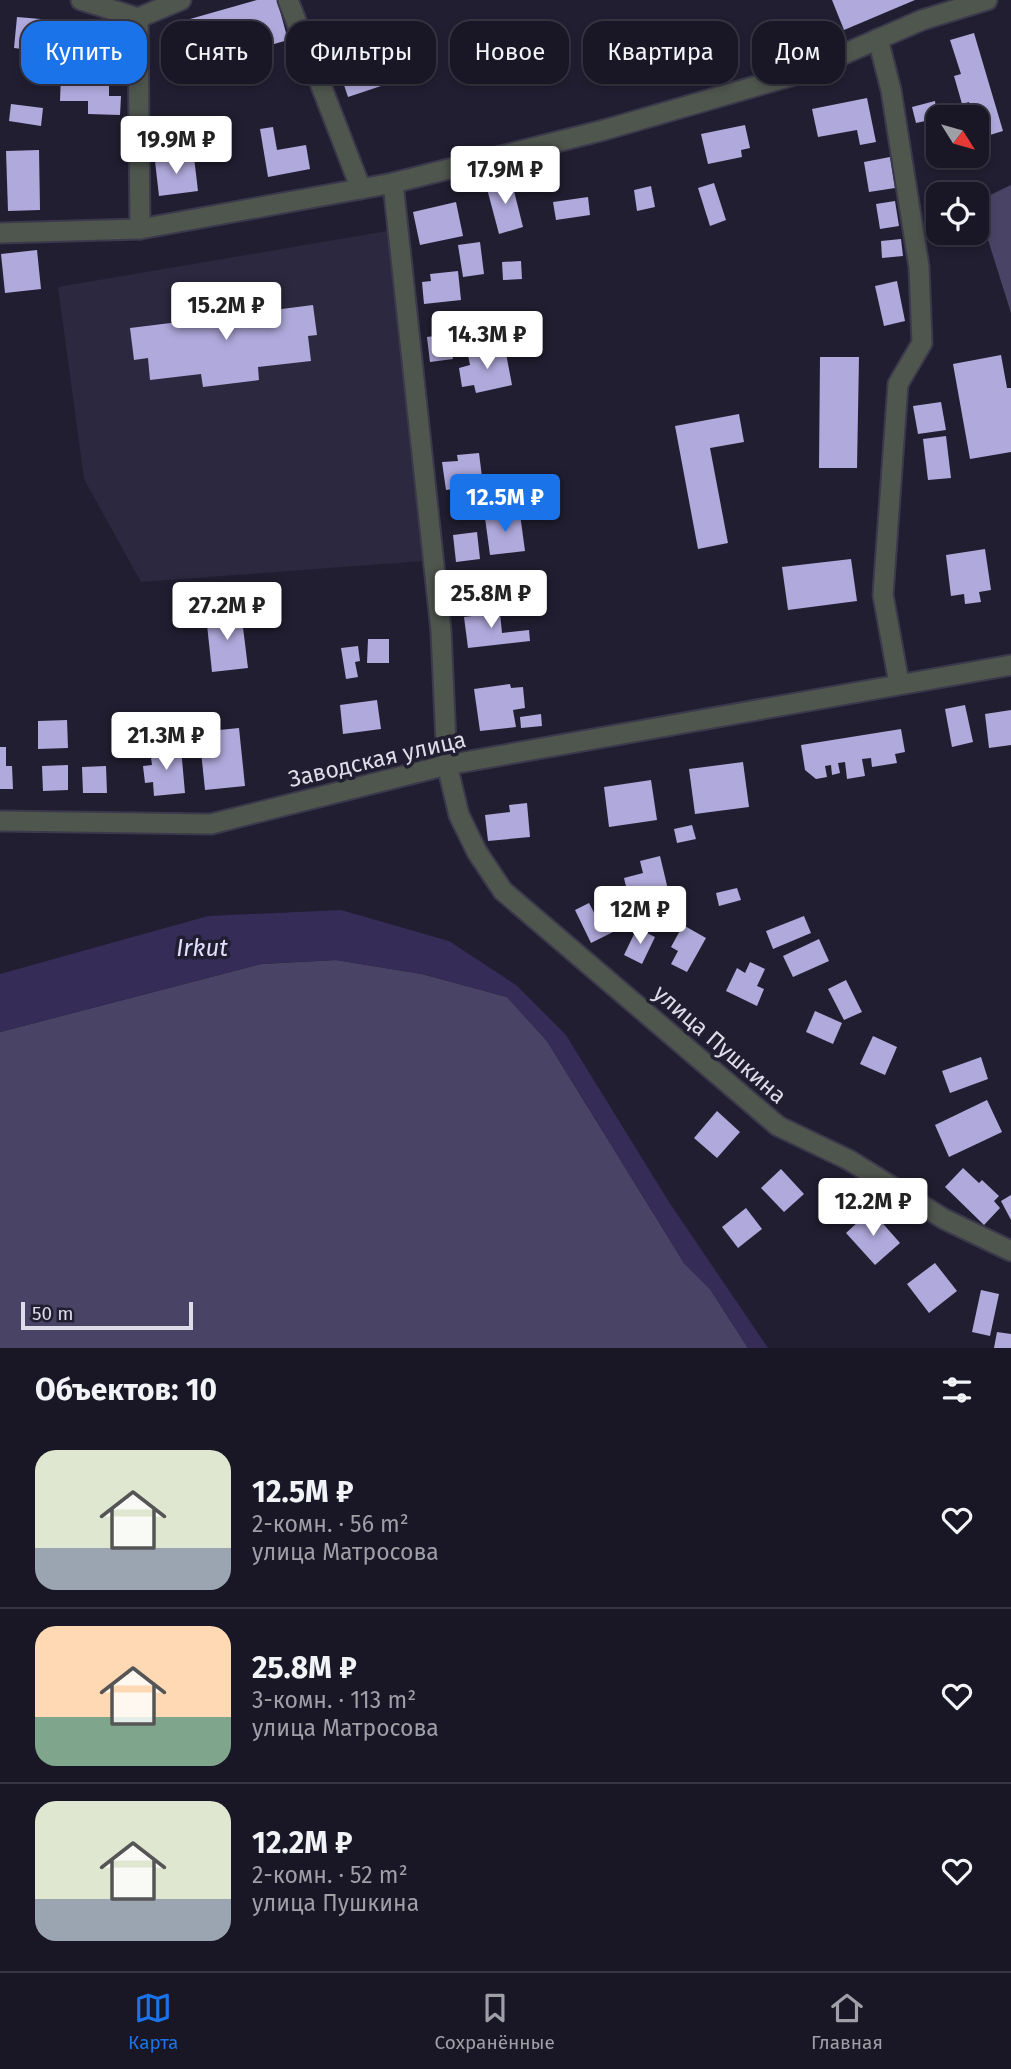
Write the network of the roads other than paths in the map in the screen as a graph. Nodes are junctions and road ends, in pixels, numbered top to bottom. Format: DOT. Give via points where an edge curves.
graph roads {
  1 [pos="81,0"];
  2 [pos="181,0"];
  3 [pos="288,0"];
  4 [pos="987,0"];
  5 [pos="138,18"];
  6 [pos="878,39"];
  7 [pos="393,183"];
  8 [pos="361,189"];
  9 [pos="140,229"];
  10 [pos="0,233"];
  11 [pos="1011,666"];
  12 [pos="899,683"];
  13 [pos="447,765"];
  14 [pos="0,821"];
  15 [pos="1011,1251"];
  1 -- 5 [label="street"];
  2 -- 5 [label="street"];
  3 -- 8 [label="street"];
  4 -- 6 [label="street"];
  5 -- 9 [label="street"];
  6 -- 7 [label="street" via="799,74 604,130"];
  6 -- 12 [label="street" via="891,90 919,267 922,343 898,384 883,595"];
  7 -- 8 [label="street"];
  7 -- 13 [label="street, улица Пушкина" via="441,631"];
  8 -- 9 [label="street"];
  9 -- 10 [label="street"];
  11 -- 12 [label="street, Заводская улица"];
  12 -- 13 [label="street, Заводская улица"];
  13 -- 14 [label="street, Заводская улица" via="211,824"];
  13 -- 15 [label="street, улица Пушкина" via="459,815 503,891 778,1126 849,1160 944,1219"];
}
